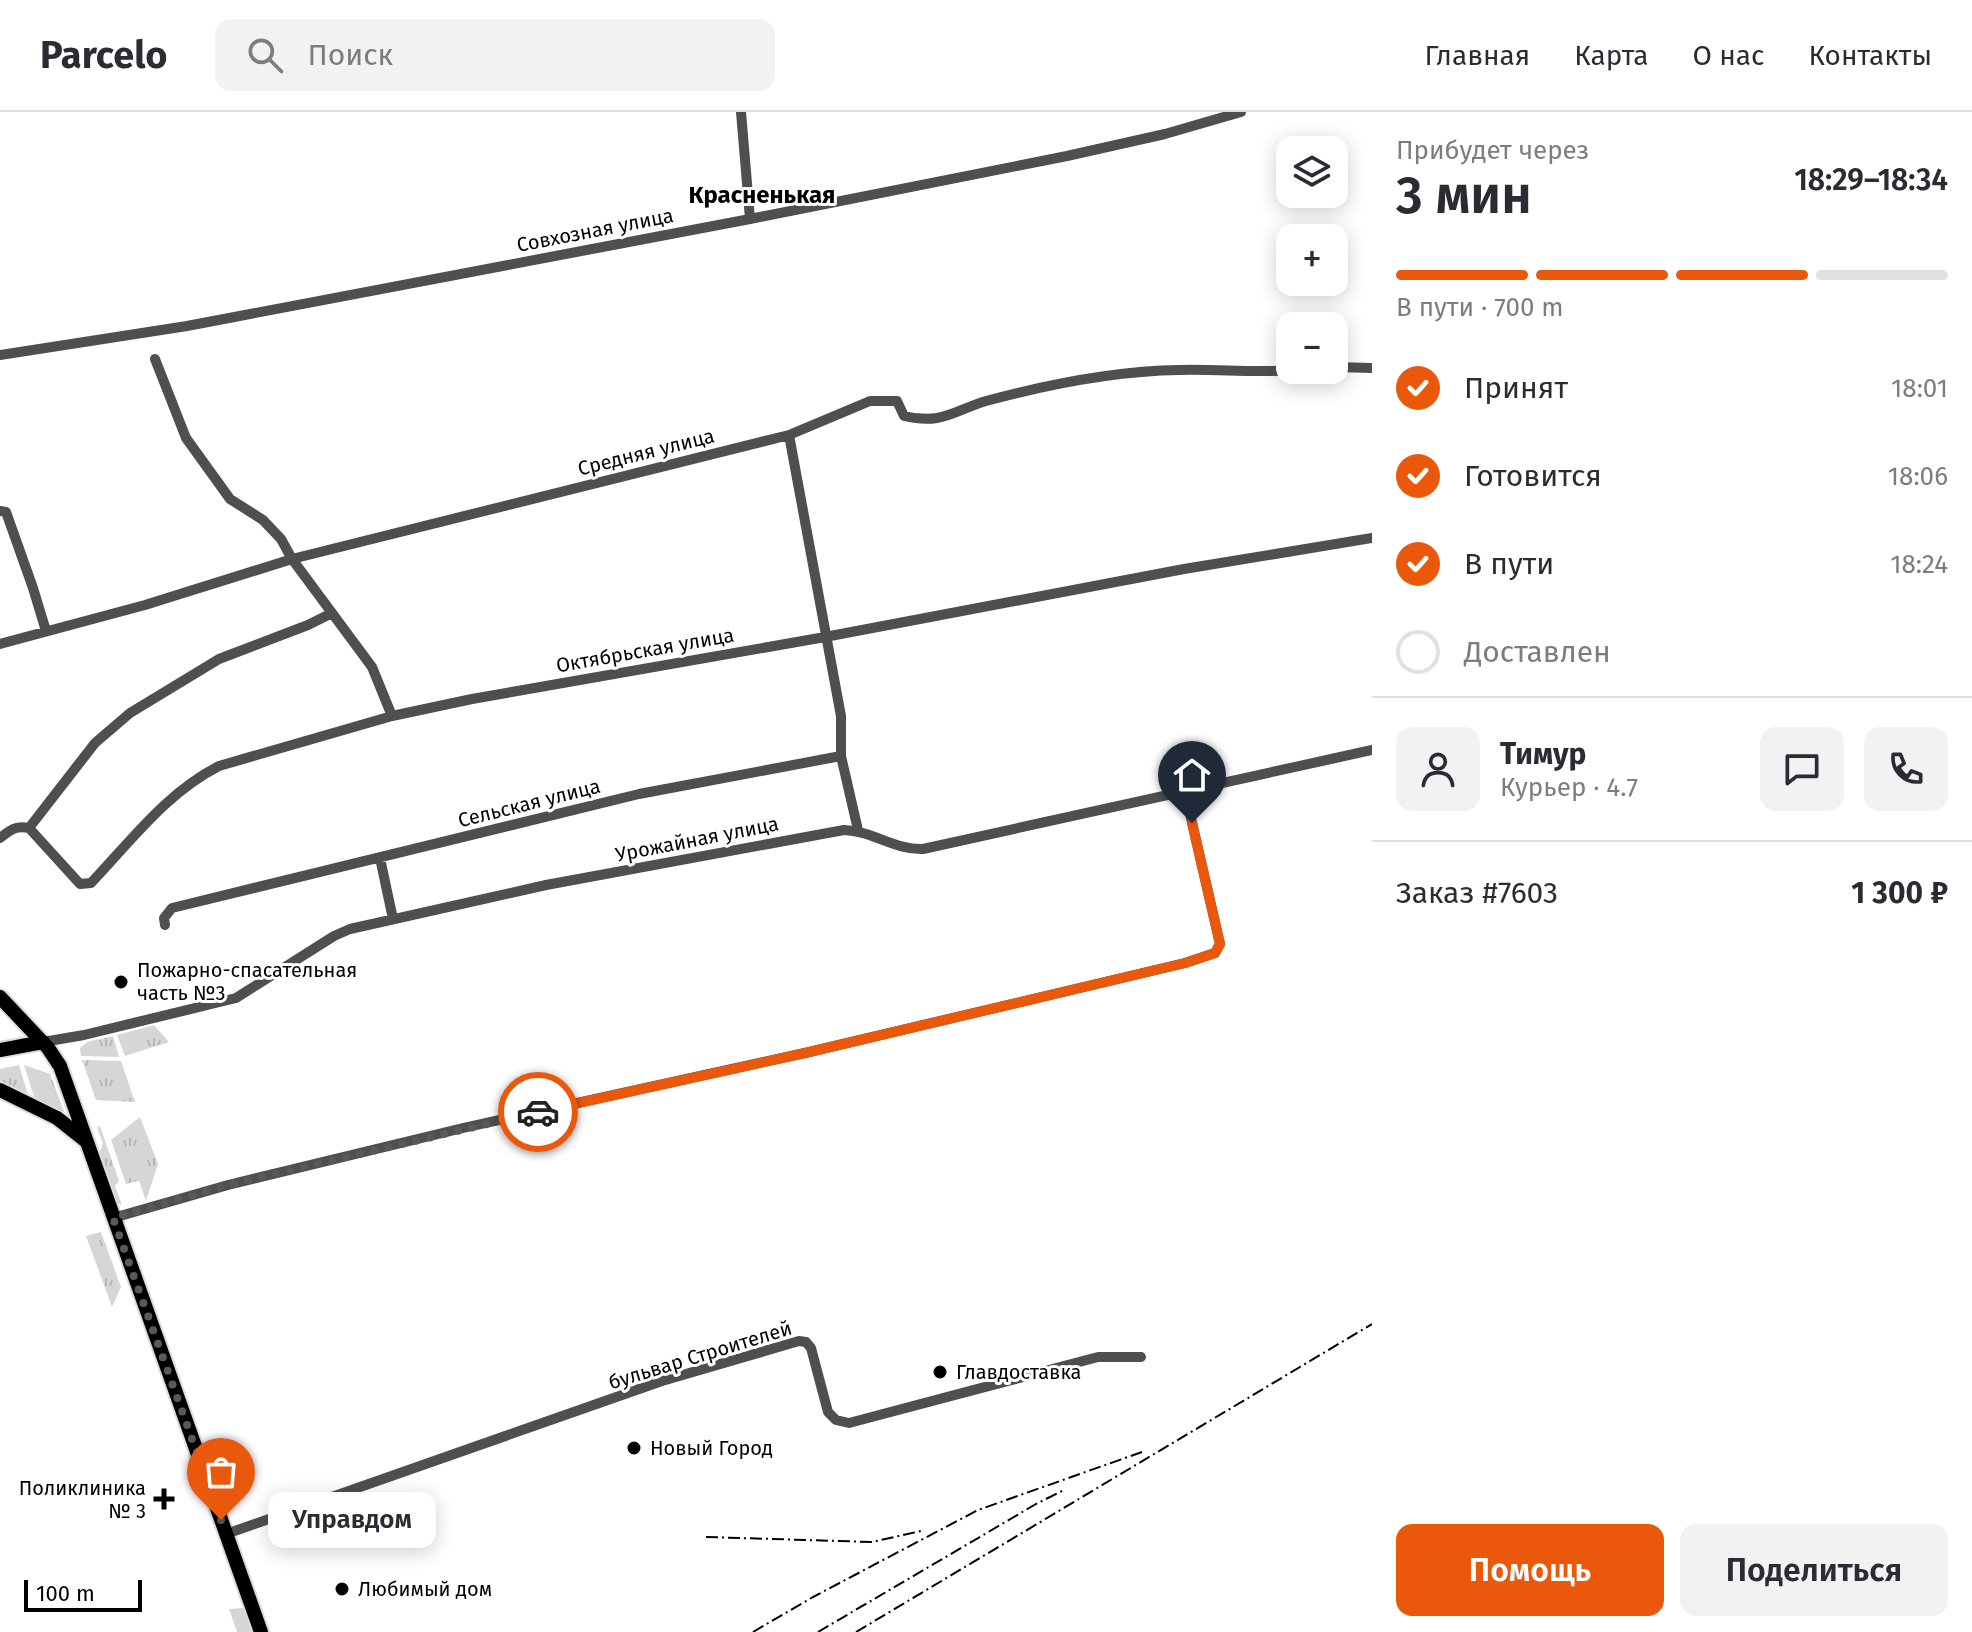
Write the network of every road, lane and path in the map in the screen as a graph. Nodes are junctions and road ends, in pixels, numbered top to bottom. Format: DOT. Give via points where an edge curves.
graph roads {
  1 [pos="741,112"];
  2 [pos="1241,112"];
  3 [pos="750,219"];
  4 [pos="0,355"];
  5 [pos="155,359"];
  6 [pos="1348,367"];
  7 [pos="1372,368"];
  8 [pos="1276,371"];
  9 [pos="789,435"];
  10 [pos="0,511"];
  11 [pos="1372,538"];
  12 [pos="292,559"];
  13 [pos="332,613"];
  14 [pos="46,631"];
  15 [pos="825,637"];
  16 [pos="0,644"];
  17 [pos="392,716"];
  18 [pos="1372,750"];
  19 [pos="841,756"];
  20 [pos="1185,792"];
  21 [pos="29,828"];
  22 [pos="858,830"];
  23 [pos="0,838"];
  24 [pos="380,858"];
  25 [pos="393,919"];
  26 [pos="165,925"];
  27 [pos="0,997"];
  28 [pos="43,1042"];
  29 [pos="0,1050"];
  30 [pos="0,1090"];
  31 [pos="86,1141"];
  32 [pos="113,1218"];
  33 [pos="1141,1357"];
  34 [pos="226,1534"];
  35 [pos="261,1632"];
  1 -- 3 [label="street"];
  2 -- 3 [label="street, Совхозная улица" via="1081,153"];
  3 -- 4 [label="street, Совхозная улица" via="187,326"];
  5 -- 12 [label="street" via="186,438 230,499 263,520"];
  6 -- 7 [label="street"];
  8 -- 9 [label="street, Средняя улица" via="1178,370 1087,377 922,420 904,416 897,401 870,401"];
  9 -- 12 [label="street, Средняя улица"];
  9 -- 15 [label="street"];
  10 -- 14 [label="street" via="6,512"];
  11 -- 15 [label="street, Октябрьская улица"];
  12 -- 13 [label="street"];
  12 -- 14 [label="street, Средняя улица"];
  13 -- 17 [label="street" via="372,667"];
  13 -- 21 [label="street" via="219,659 130,713 95,743"];
  14 -- 16 [label="street, Средняя улица"];
  15 -- 17 [label="street, Октябрьская улица"];
  15 -- 19 [label="street" via="841,716"];
  17 -- 21 [label="street, Октябрьская улица" via="219,766 198,777 91,883 80,884"];
  18 -- 20 [label="street, Урожайная улица"];
  19 -- 22 [label="street"];
  19 -- 24 [label="street, Сельская улица" via="639,794"];
  20 -- 22 [label="street, Урожайная улица" via="923,849 900,847"];
  20 -- 32 [label="street" via="1220,944 1215,953 805,1053 463,1128"];
  21 -- 23 [label="street" via="13,828"];
  22 -- 25 [label="street, Урожайная улица" via="561,882"];
  24 -- 25 [label="street"];
  24 -- 26 [label="street, Сельская улица" via="172,908"];
  25 -- 28 [label="street, Урожайная улица" via="334,936 226,1001"];
  27 -- 28 [label="main road"];
  28 -- 29 [label="main road"];
  28 -- 31 [label="main road" via="60,1066"];
  30 -- 31 [label="main road" via="57,1118"];
  31 -- 32 [label="main road"];
  32 -- 34 [label="main road"];
  33 -- 34 [label="street, бульвар Строителей" via="1098,1357 849,1423 828,1412 811,1348 799,1341 662,1381"];
  34 -- 35 [label="main road"];
}
